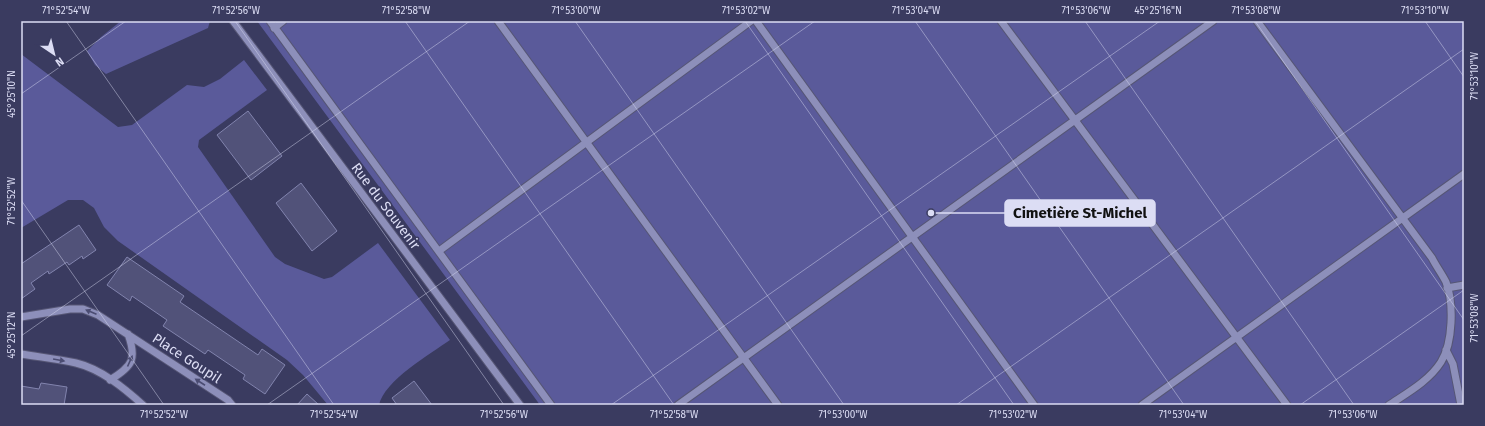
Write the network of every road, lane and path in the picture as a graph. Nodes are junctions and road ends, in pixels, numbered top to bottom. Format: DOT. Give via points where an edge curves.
graph roads {
  1 [pos="233,21"];
  2 [pos="270,21"];
  3 [pos="284,21"];
  4 [pos="498,21"];
  5 [pos="751,21"];
  6 [pos="756,21"];
  7 [pos="1001,21"];
  8 [pos="1213,21"];
  9 [pos="1257,21"];
  10 [pos="274,28"];
  11 [pos="1075,120"];
  12 [pos="586,142"];
  13 [pos="1464,174"];
  14 [pos="1402,218"];
  15 [pos="912,237"];
  16 [pos="439,251"];
  17 [pos="1464,285"];
  18 [pos="1447,288"];
  19 [pos="21,317"];
  20 [pos="128,334"];
  21 [pos="1236,337"];
  22 [pos="1446,350"];
  23 [pos="21,354"];
  24 [pos="744,358"];
  25 [pos="110,380"];
  26 [pos="143,405"];
  27 [pos="232,405"];
  28 [pos="520,405"];
  29 [pos="551,405"];
  30 [pos="678,405"];
  31 [pos="778,405"];
  32 [pos="1034,405"];
  33 [pos="1142,405"];
  34 [pos="1286,405"];
  35 [pos="1390,405"];
  36 [pos="1461,405"];
  1 -- 28 [label="street, Rue du Souvenir"];
  2 -- 10 [label="street"];
  3 -- 10 [label="street"];
  4 -- 12 [label="street"];
  5 -- 12 [label="street"];
  6 -- 15 [label="street"];
  7 -- 11 [label="street"];
  8 -- 11 [label="street"];
  9 -- 14 [label="street"];
  10 -- 16 [label="street"];
  11 -- 15 [label="street"];
  11 -- 21 [label="street"];
  12 -- 16 [label="street"];
  12 -- 24 [label="street"];
  13 -- 14 [label="street"];
  14 -- 18 [label="street" via="1432,258"];
  14 -- 21 [label="street"];
  15 -- 24 [label="street"];
  15 -- 32 [label="street"];
  16 -- 29 [label="street"];
  17 -- 18 [label="street"];
  18 -- 22 [label="street" via="1451,307 1451,331"];
  20 -- 19 [label="street, Place Goupil, one-way" via="98,314 83,308"];
  25 -- 20 [label="street, Place Goupil, one-way" via="123,372 131,362 133,353"];
  27 -- 20 [label="street, Place Goupil, one-way"];
  21 -- 33 [label="street"];
  21 -- 34 [label="street"];
  22 -- 35 [label="street" via="1441,362 1426,380"];
  22 -- 36 [label="street" via="1453,364"];
  23 -- 25 [label="street, one-way" via="76,363"];
  24 -- 30 [label="street"];
  24 -- 31 [label="street"];
  25 -- 26 [label="street"];
}
